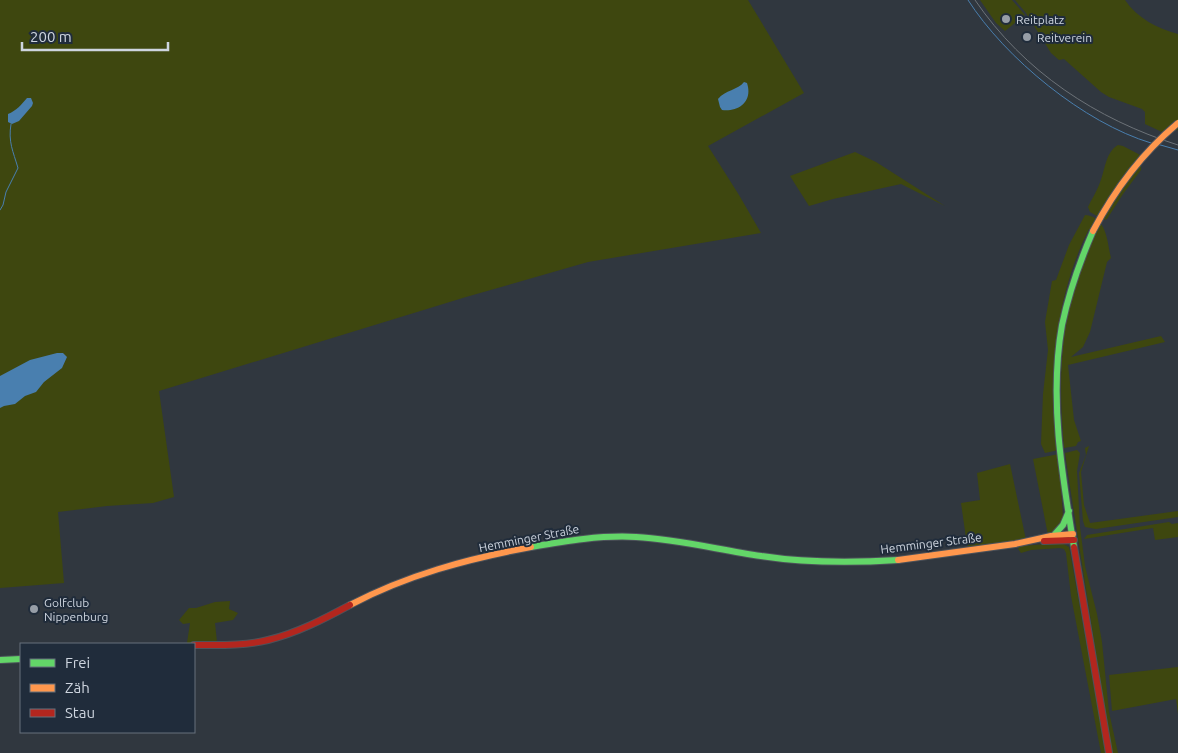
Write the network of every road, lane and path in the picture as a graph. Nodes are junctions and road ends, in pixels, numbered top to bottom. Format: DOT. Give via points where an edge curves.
graph roads {
  1 [pos="1178,123"];
  2 [pos="1069,511"];
  3 [pos="1054,535"];
  4 [pos="1073,537"];
  5 [pos="1031,541"];
  6 [pos="195,645"];
  7 [pos="20,659"];
  8 [pos="0,660"];
  9 [pos="1109,753"];
  1 -- 2 [label="street, bridge" via="1135,166 1113,194 1093,231 1070,290 1058,358 1059,414"];
  2 -- 3 [label="street"];
  2 -- 4 [label="street"];
  3 -- 4 [label="street, Hemminger Straße"];
  3 -- 5 [label="street, Hemminger Straße"];
  4 -- 5 [label="street, Hemminger Straße"];
  4 -- 9 [label="street"];
  5 -- 6 [label="street, Hemminger Straße" via="892,560 821,562 650,538 618,536 569,540 443,567 398,582 279,638 242,644"];
  7 -- 8 [label="street"];
}
